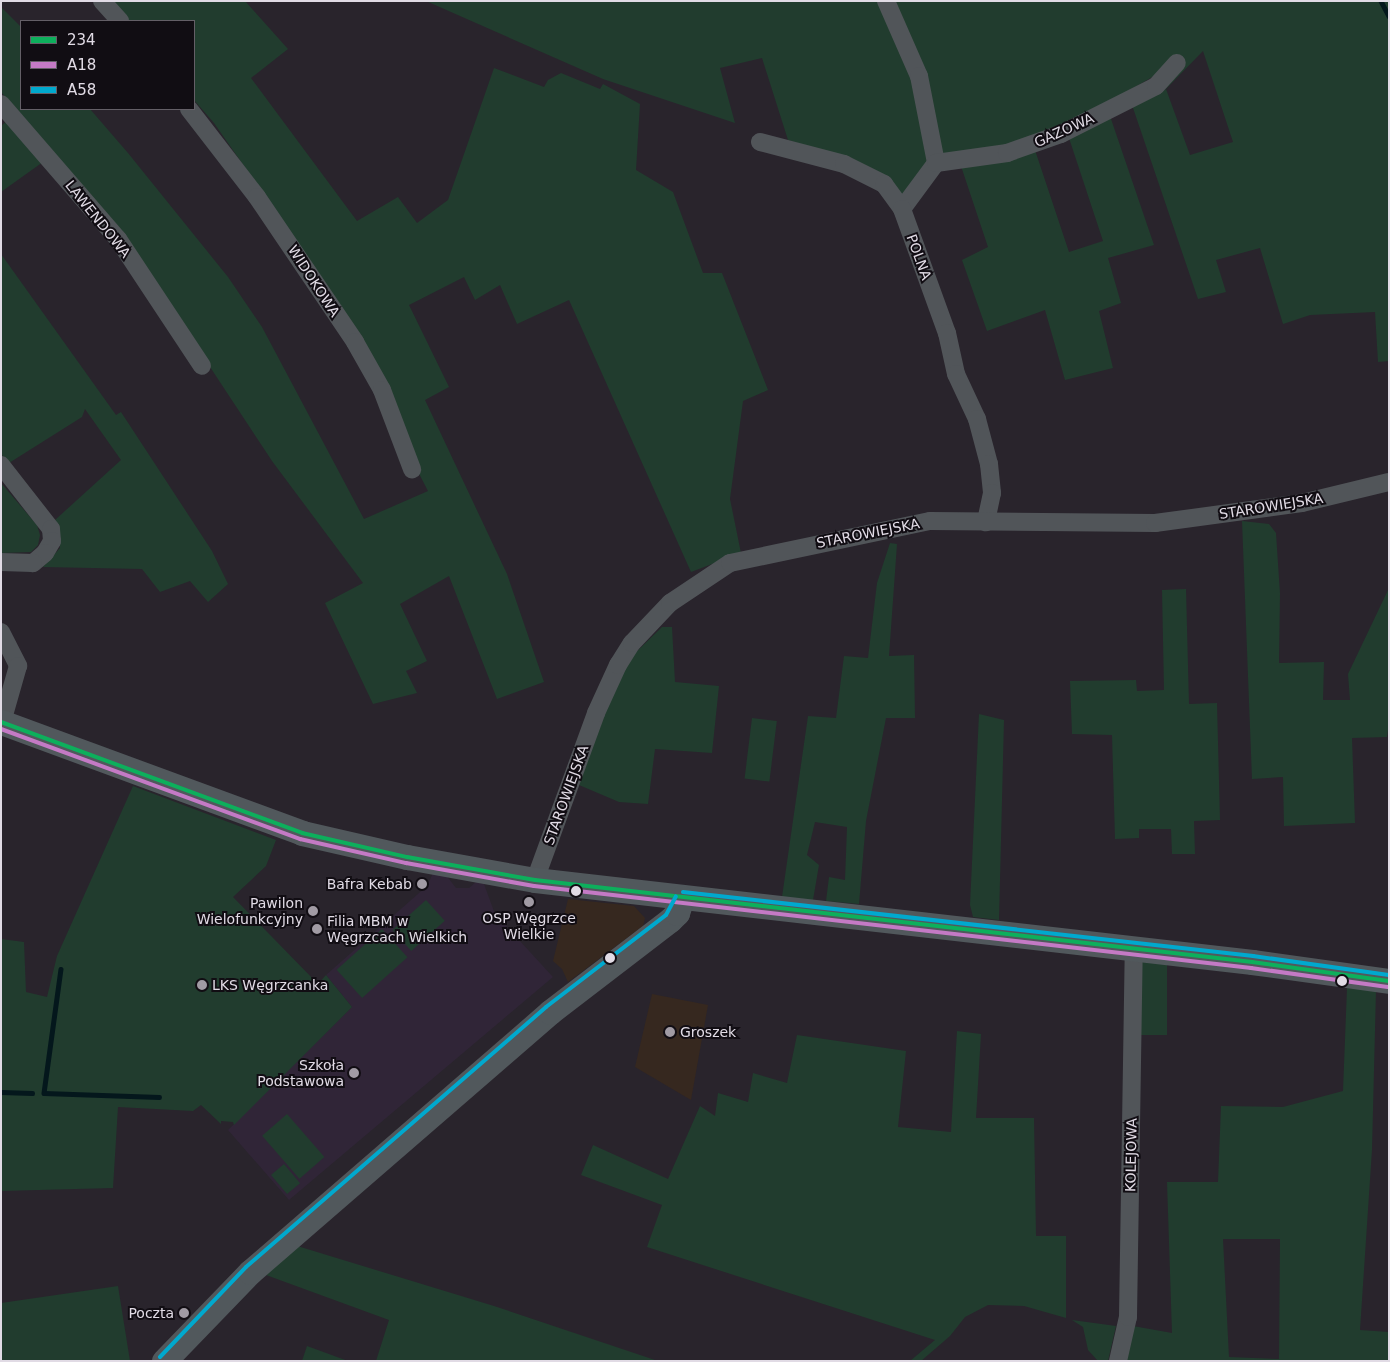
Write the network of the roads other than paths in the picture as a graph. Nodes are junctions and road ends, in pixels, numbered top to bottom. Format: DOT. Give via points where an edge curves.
graph roads {
  1 [pos="102,1"];
  2 [pos="886,1"];
  3 [pos="119,20"];
  4 [pos="1177,62"];
  5 [pos="1,104"];
  6 [pos="191,110"];
  7 [pos="760,142"];
  8 [pos="936,162"];
  9 [pos="902,209"];
  10 [pos="202,366"];
  11 [pos="1,465"];
  12 [pos="412,469"];
  13 [pos="1389,482"];
  14 [pos="986,522"];
  15 [pos="1,562"];
  16 [pos="1,632"];
  17 [pos="1,722"];
  18 [pos="536,880"];
  19 [pos="682,898"];
  20 [pos="1134,948"];
  21 [pos="1389,981"];
  22 [pos="164,1361"];
  23 [pos="1118,1361"];
  1 -- 3 [label="street"];
  2 -- 8 [label="street" via="919,76"];
  4 -- 8 [label="street, GAZOWA" via="1156,86 1061,134 1007,153"];
  5 -- 10 [label="street, LAWENDOWA" via="118,239"];
  6 -- 12 [label="street, WIDOKOWA" via="257,197 355,342 382,390"];
  7 -- 9 [label="street, POLNA" via="844,164 884,184"];
  8 -- 9 [label="street"];
  9 -- 14 [label="street, POLNA" via="947,333 956,374 977,419 989,464 992,493"];
  11 -- 15 [label="street" via="51,528 52,541 45,553 33,563"];
  13 -- 14 [label="street, STAROWIEJSKA" via="1302,503 1154,523"];
  14 -- 18 [label="street, STAROWIEJSKA" via="930,521 762,554 730,564 670,603 632,643 610,678"];
  16 -- 17 [label="street" via="18,666"];
  17 -- 18 [label="street" via="321,839"];
  18 -- 19 [label="street"];
  19 -- 20 [label="street"];
  19 -- 22 [label="street" via="677,913 670,920 550,1012 250,1272"];
  20 -- 21 [label="street"];
  20 -- 23 [label="street, KOLEJOWA" via="1128,1317"];
}
